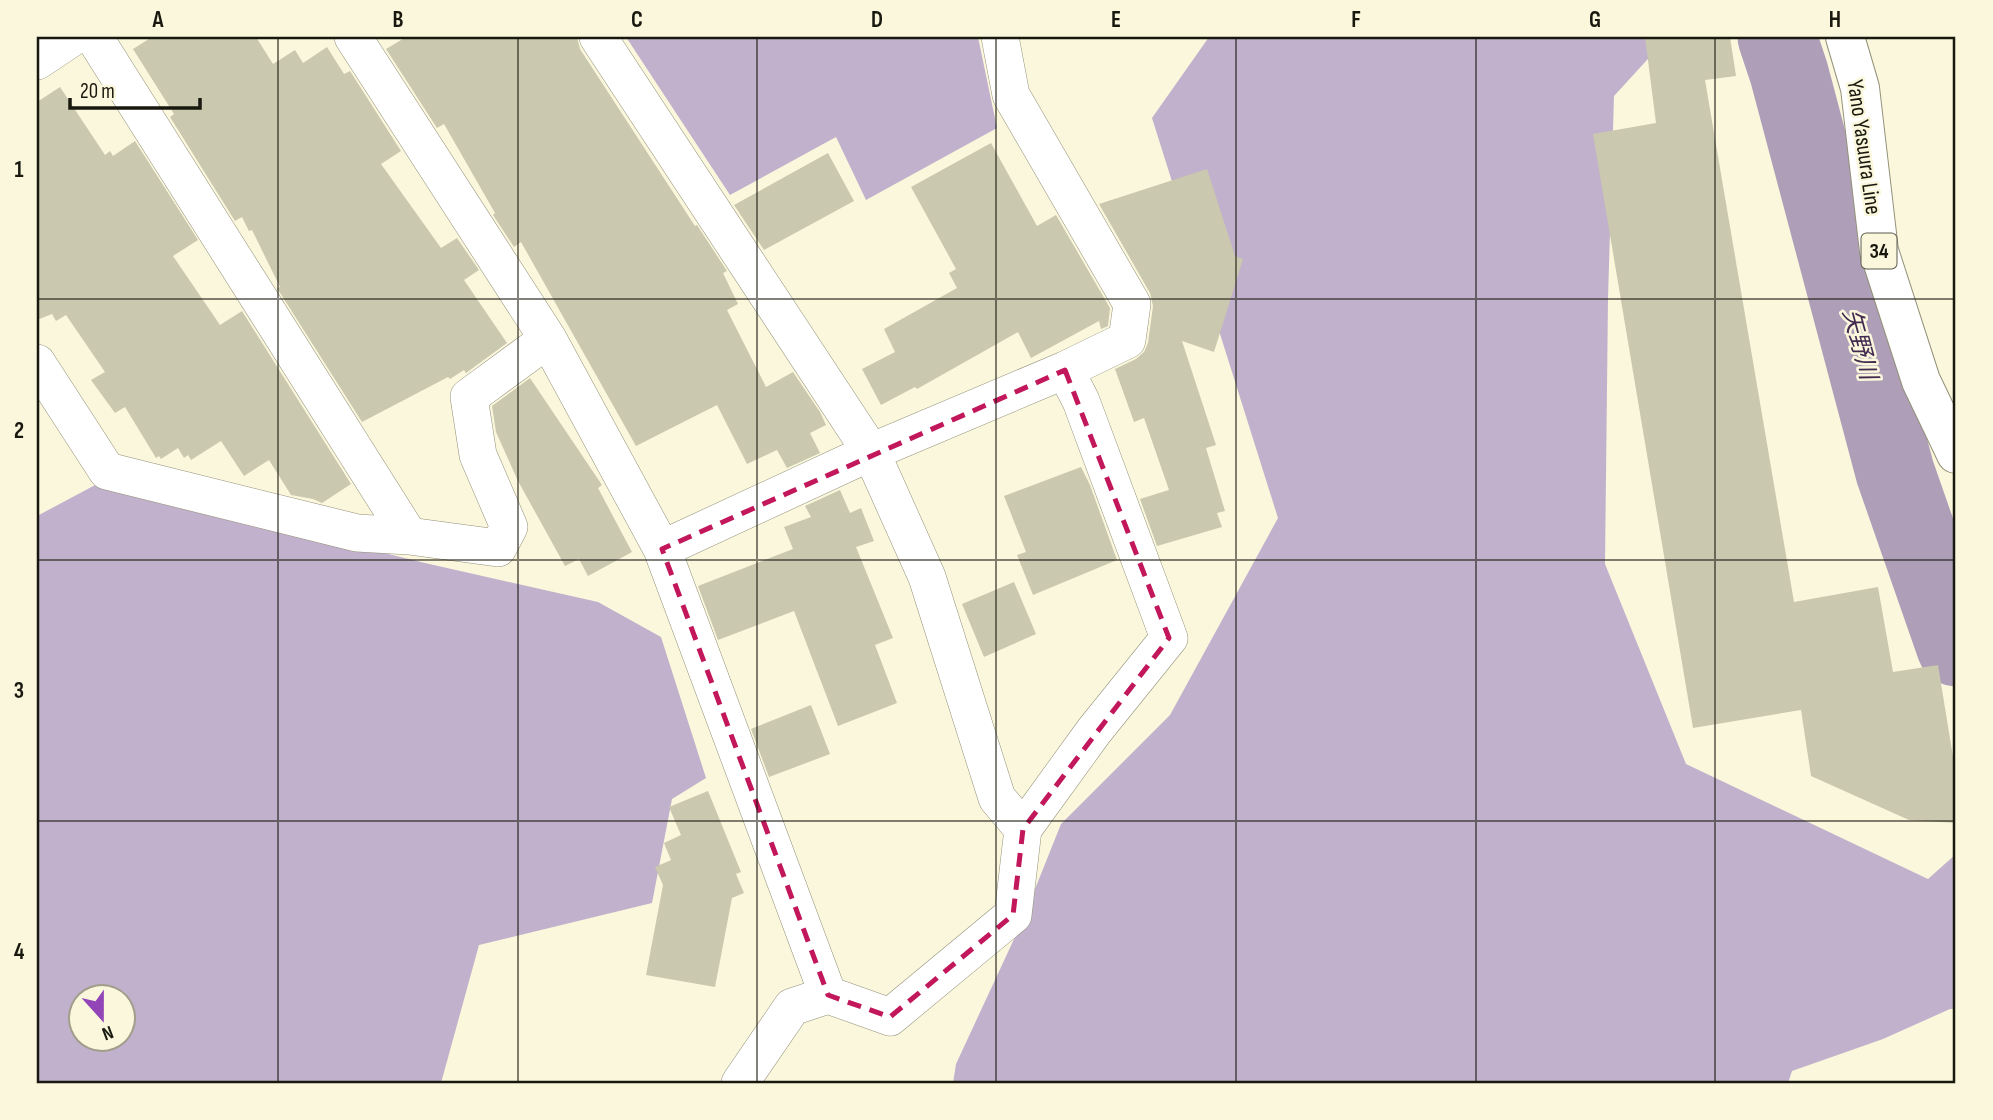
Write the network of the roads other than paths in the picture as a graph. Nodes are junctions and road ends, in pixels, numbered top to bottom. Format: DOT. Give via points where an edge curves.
graph roads {
  1 [pos="73,37"];
  2 [pos="93,37"];
  3 [pos="353,37"];
  4 [pos="598,37"];
  5 [pos="1000,37"];
  6 [pos="1845,37"];
  7 [pos="37,61"];
  8 [pos="548,339"];
  9 [pos="37,363"];
  10 [pos="1065,370"];
  11 [pos="871,452"];
  12 [pos="1956,454"];
  13 [pos="409,536"];
  14 [pos="662,549"];
  15 [pos="1023,829"];
  16 [pos="828,995"];
  17 [pos="740,1083"];
  1 -- 7 [label="street"];
  2 -- 13 [label="street"];
  3 -- 8 [label="street"];
  4 -- 11 [label="street"];
  5 -- 10 [label="street" via="1011,95 1132,304 1127,340"];
  6 -- 12 [label="main road, Yano Yasuura Line / 34" via="1860,88 1879,251 1921,381"];
  8 -- 13 [label="street" via="469,397 478,455 509,527 498,548"];
  8 -- 14 [label="street"];
  9 -- 13 [label="street" via="107,471 357,533"];
  10 -- 11 [label="street"];
  10 -- 15 [label="street" via="1081,401 1169,638"];
  11 -- 14 [label="street"];
  11 -- 15 [label="street" via="927,577 997,798"];
  14 -- 16 [label="street"];
  15 -- 16 [label="street" via="1013,915 890,1017"];
  16 -- 17 [label="street" via="792,1007"];
}
